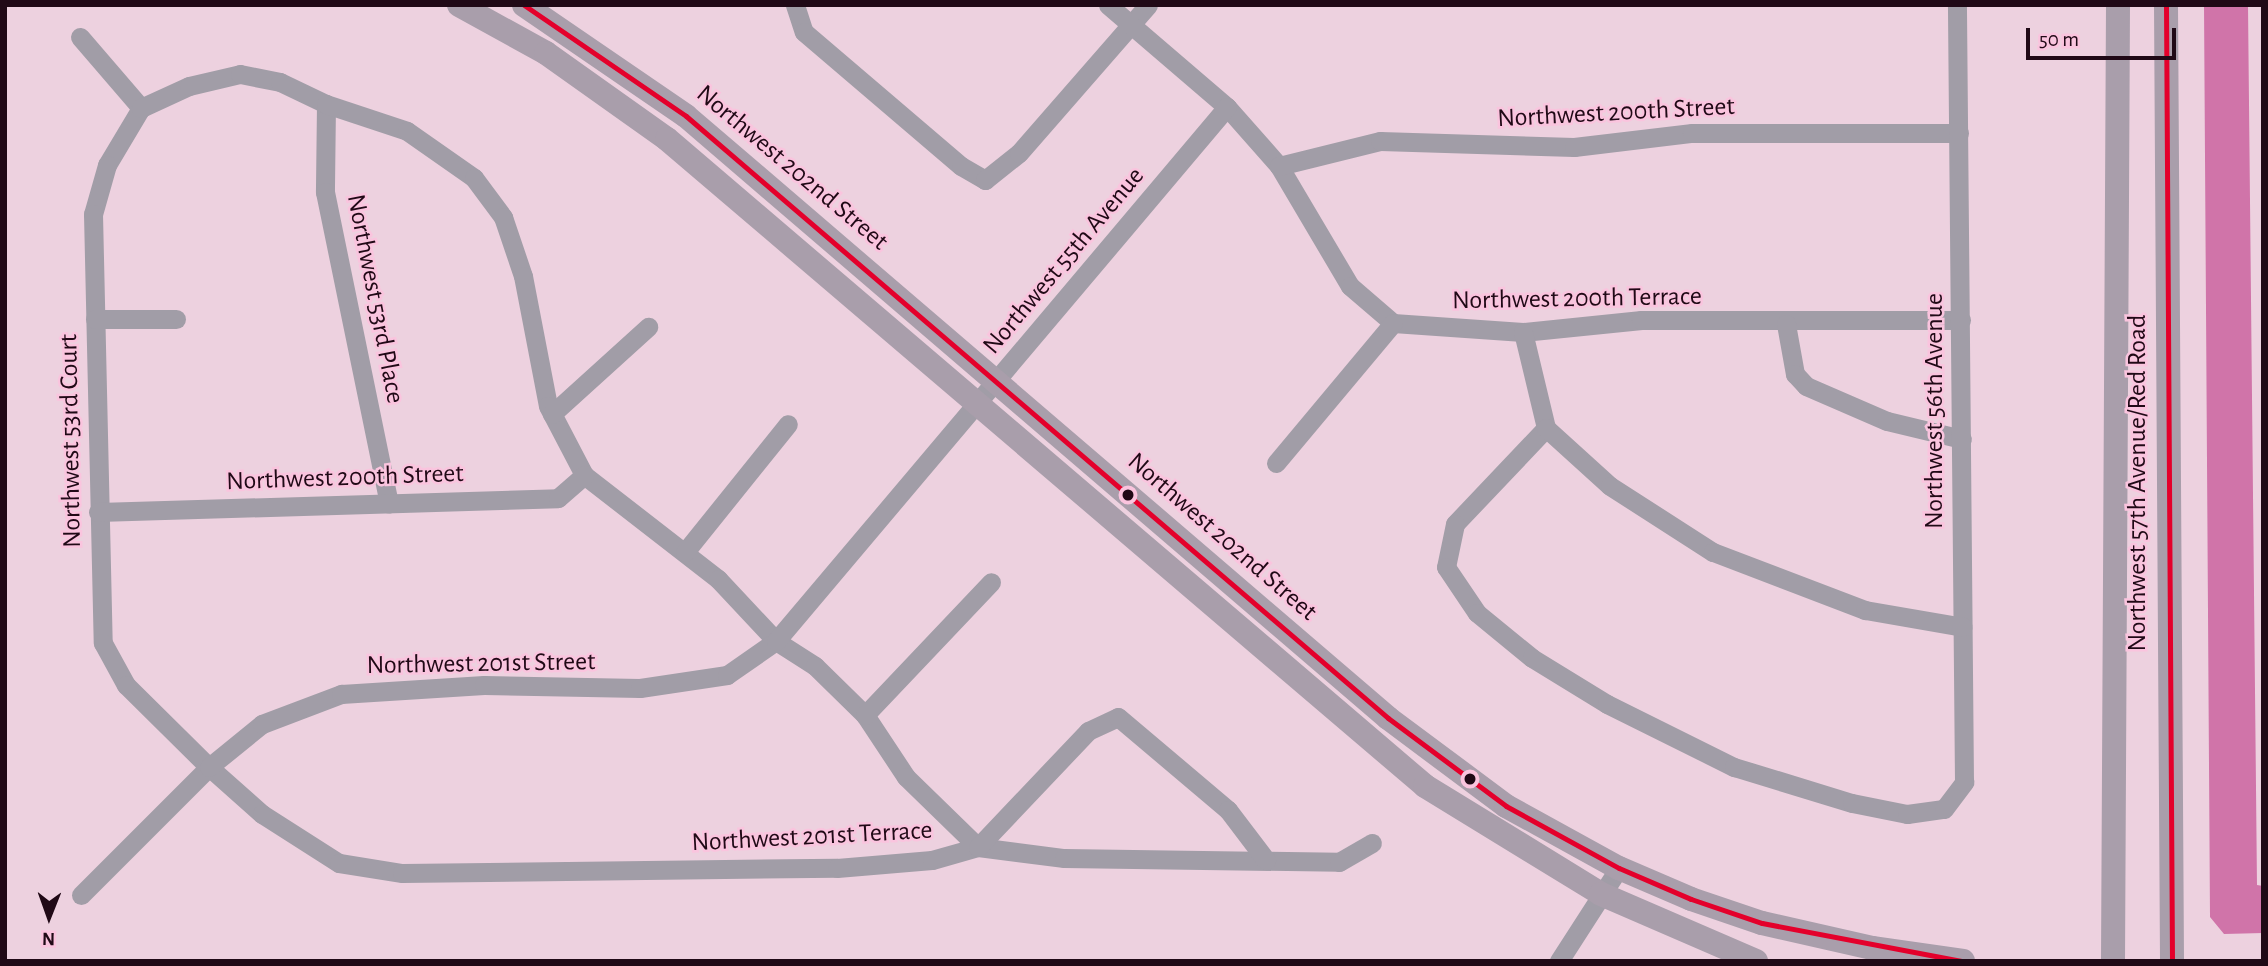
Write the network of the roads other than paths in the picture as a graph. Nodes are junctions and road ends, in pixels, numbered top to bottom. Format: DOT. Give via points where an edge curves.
graph roads {
  1 [pos="459,5"];
  2 [pos="524,5"];
  3 [pos="794,5"];
  4 [pos="1108,5"];
  5 [pos="1148,5"];
  6 [pos="1957,5"];
  7 [pos="2118,5"];
  8 [pos="2166,5"];
  9 [pos="1129,22"];
  10 [pos="79,37"];
  11 [pos="326,104"];
  12 [pos="141,107"];
  13 [pos="1227,107"];
  14 [pos="1959,133"];
  15 [pos="1279,166"];
  16 [pos="95,319"];
  17 [pos="176,319"];
  18 [pos="1961,320"];
  19 [pos="1393,323"];
  20 [pos="1786,324"];
  21 [pos="648,327"];
  22 [pos="1523,332"];
  23 [pos="995,382"];
  24 [pos="975,405"];
  25 [pos="552,414"];
  26 [pos="788,424"];
  27 [pos="1545,428"];
  28 [pos="1962,439"];
  29 [pos="1276,463"];
  30 [pos="584,475"];
  31 [pos="389,503"];
  32 [pos="98,512"];
  33 [pos="685,552"];
  34 [pos="991,582"];
  35 [pos="1963,626"];
  36 [pos="776,641"];
  37 [pos="865,715"];
  38 [pos="209,767"];
  39 [pos="262,814"];
  40 [pos="1372,843"];
  41 [pos="978,847"];
  42 [pos="1266,860"];
  43 [pos="1619,868"];
  44 [pos="1601,894"];
  45 [pos="81,895"];
  46 [pos="1559,961"];
  47 [pos="1756,961"];
  48 [pos="1963,961"];
  49 [pos="2113,961"];
  50 [pos="2172,961"];
  1 -- 24 [label="main road" via="546,53 667,139"];
  2 -- 23 [label="main road, Northwest 202nd Street" via="686,116"];
  3 -- 9 [label="street" via="804,32 961,166 985,180 1019,153"];
  4 -- 9 [label="street"];
  5 -- 9 [label="street"];
  6 -- 14 [label="street, Northwest 56th Avenue"];
  7 -- 49 [label="main road, Northwest 57th Avenue/Red Road"];
  8 -- 50 [label="main road, Northwest 57th Avenue/Red Road"];
  9 -- 13 [label="street"];
  10 -- 12 [label="street"];
  11 -- 12 [label="street" via="280,82 240,74 190,86"];
  11 -- 25 [label="street" via="407,131 474,178 503,217 523,276"];
  11 -- 31 [label="street, Northwest 53rd Place" via="325,192"];
  12 -- 16 [label="street, Northwest 53rd Court" via="107,165 93,214"];
  13 -- 15 [label="street"];
  13 -- 23 [label="street, Northwest 55th Avenue"];
  14 -- 15 [label="street, Northwest 200th Street" via="1692,133 1574,147 1380,141"];
  14 -- 18 [label="street, Northwest 56th Avenue"];
  15 -- 19 [label="street" via="1350,286"];
  16 -- 17 [label="street"];
  16 -- 32 [label="street, Northwest 53rd Court"];
  18 -- 20 [label="street, Northwest 200th Terrace"];
  18 -- 28 [label="street, Northwest 56th Avenue"];
  19 -- 22 [label="street, Northwest 200th Terrace"];
  19 -- 29 [label="street"];
  20 -- 22 [label="street, Northwest 200th Terrace" via="1641,320"];
  20 -- 28 [label="street" via="1795,373 1806,386 1887,421"];
  21 -- 25 [label="street"];
  22 -- 27 [label="street"];
  23 -- 24 [label="street, Northwest 55th Avenue"];
  23 -- 43 [label="main road, Northwest 202nd Street" via="1443,762 1506,806"];
  24 -- 36 [label="street, Northwest 55th Avenue"];
  24 -- 44 [label="main road" via="1424,786"];
  25 -- 30 [label="street"];
  26 -- 33 [label="street"];
  27 -- 35 [label="street" via="1610,486 1713,552 1865,610"];
  27 -- 35 [label="street, Northwest 56th Avenue" via="1455,524 1446,567 1477,613 1532,658 1607,704 1722,761 1852,803 1908,814 1944,808 1965,782"];
  28 -- 35 [label="street, Northwest 56th Avenue"];
  30 -- 31 [label="street, Northwest 200th Street" via="558,498"];
  30 -- 33 [label="street"];
  31 -- 32 [label="street, Northwest 200th Street"];
  32 -- 38 [label="street, Northwest 53rd Court" via="103,643 126,685"];
  33 -- 36 [label="street"];
  34 -- 37 [label="street"];
  36 -- 37 [label="street" via="815,666"];
  36 -- 38 [label="street, Northwest 201st Street" via="727,675 640,688 484,685 341,694 262,724"];
  37 -- 41 [label="street" via="906,777"];
  38 -- 39 [label="street, Northwest 53rd Court"];
  38 -- 45 [label="street, Northwest 201st Street"];
  39 -- 41 [label="street, Northwest 201st Terrace" via="339,863 402,873 837,868 932,860"];
  40 -- 42 [label="street, Northwest 201st Terrace" via="1339,862"];
  41 -- 42 [label="street, Northwest 201st Terrace" via="1064,858"];
  41 -- 42 [label="street" via="1088,731 1118,717 1228,810"];
  43 -- 44 [label="street"];
  43 -- 48 [label="main road, Northwest 202nd Street" via="1762,923 1872,948"];
  44 -- 46 [label="street"];
  44 -- 47 [label="main road"];
}
